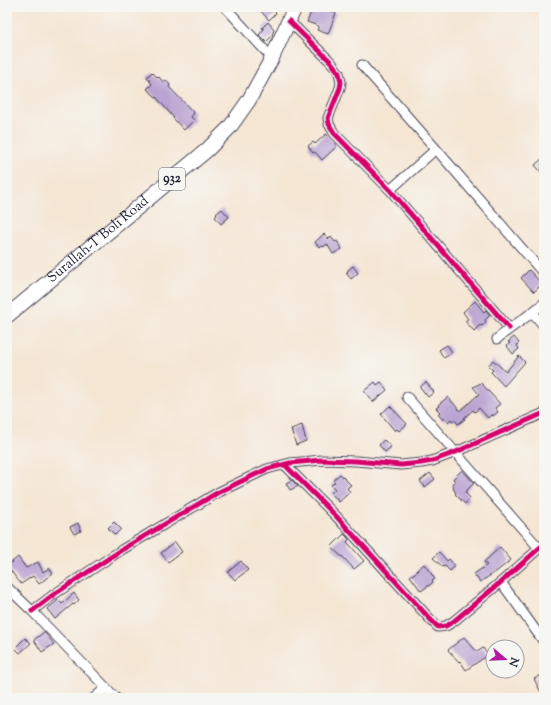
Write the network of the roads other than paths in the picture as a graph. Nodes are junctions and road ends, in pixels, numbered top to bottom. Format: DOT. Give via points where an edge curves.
graph roads {
  1 [pos="225,7"];
  2 [pos="292,11"];
  3 [pos="272,58"];
  4 [pos="362,65"];
  5 [pos="436,148"];
  6 [pos="390,190"];
  7 [pos="544,274"];
  8 [pos="544,302"];
  9 [pos="533,313"];
  10 [pos="7,316"];
  11 [pos="544,326"];
  12 [pos="510,328"];
  13 [pos="497,339"];
  14 [pos="407,397"];
  15 [pos="544,413"];
  16 [pos="456,452"];
  17 [pos="285,465"];
  18 [pos="542,546"];
  19 [pos="501,582"];
  20 [pos="7,587"];
  21 [pos="32,611"];
  22 [pos="544,642"];
  23 [pos="106,688"];
  24 [pos="94,698"];
  25 [pos="116,698"];
  1 -- 3 [label="street"];
  2 -- 3 [label="main road, Surallah-T'Boli Road / 932"];
  2 -- 6 [label="street" via="340,73 340,88 328,118 330,128"];
  3 -- 10 [label="main road, Surallah-T'Boli Road / 932" via="250,100 230,127 207,150"];
  4 -- 5 [label="street"];
  5 -- 6 [label="street"];
  5 -- 7 [label="street"];
  6 -- 12 [label="street"];
  8 -- 9 [label="street"];
  9 -- 11 [label="street"];
  9 -- 12 [label="street"];
  12 -- 13 [label="street"];
  14 -- 16 [label="street"];
  15 -- 16 [label="street"];
  16 -- 17 [label="street" via="432,461 410,465 322,460"];
  16 -- 18 [label="street"];
  17 -- 19 [label="street" via="336,516 438,627 446,626"];
  17 -- 21 [label="street" via="267,469 217,493 122,549"];
  18 -- 19 [label="street"];
  19 -- 22 [label="street"];
  20 -- 21 [label="street"];
  21 -- 23 [label="street"];
  23 -- 24 [label="street"];
  23 -- 25 [label="street"];
}
